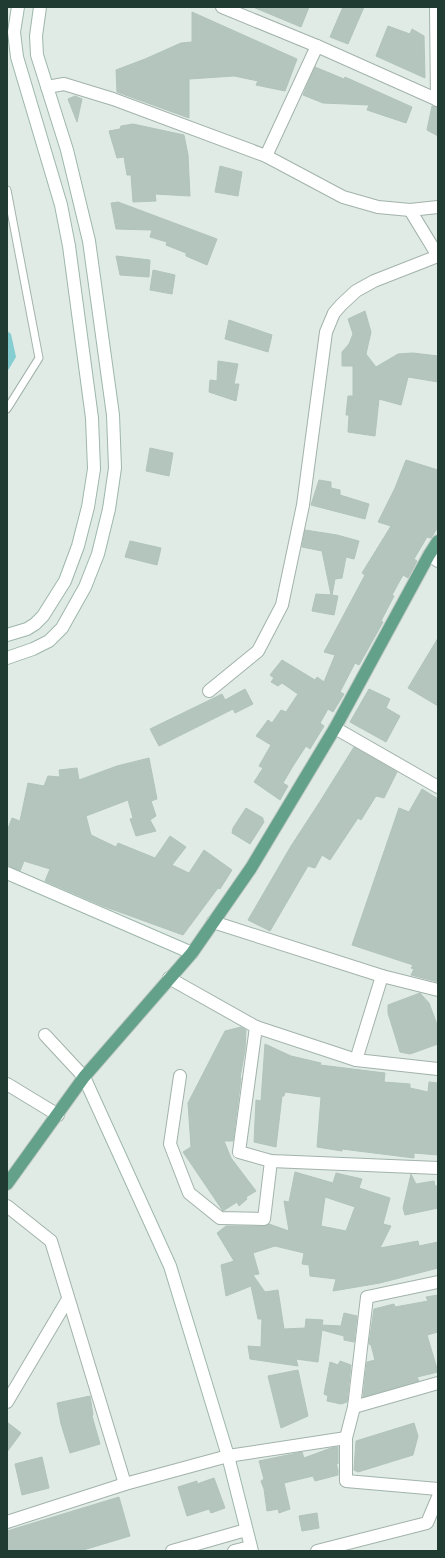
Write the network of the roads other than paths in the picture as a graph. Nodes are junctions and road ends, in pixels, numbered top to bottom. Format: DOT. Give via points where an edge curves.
graph roads {
  1 [pos="18,7"];
  2 [pos="40,7"];
  3 [pos="222,7"];
  4 [pos="436,7"];
  5 [pos="36,36"];
  6 [pos="14,40"];
  7 [pos="317,46"];
  8 [pos="47,87"];
  9 [pos="437,100"];
  10 [pos="266,156"];
  11 [pos="7,190"];
  12 [pos="438,207"];
  13 [pos="410,210"];
  14 [pos="438,256"];
  15 [pos="7,409"];
  16 [pos="438,541"];
  17 [pos="433,558"];
  18 [pos="7,635"];
  19 [pos="7,658"];
  20 [pos="209,691"];
  21 [pos="335,728"];
  22 [pos="438,786"];
  23 [pos="7,873"];
  24 [pos="213,922"];
  25 [pos="192,953"];
  26 [pos="382,976"];
  27 [pos="168,978"];
  28 [pos="438,990"];
  29 [pos="256,1027"];
  30 [pos="45,1035"];
  31 [pos="356,1060"];
  32 [pos="438,1069"];
  33 [pos="180,1076"];
  34 [pos="84,1077"];
  35 [pos="7,1084"];
  36 [pos="58,1115"];
  37 [pos="270,1161"];
  38 [pos="438,1168"];
  39 [pos="7,1184"];
  40 [pos="7,1206"];
  41 [pos="438,1282"];
  42 [pos="68,1299"];
  43 [pos="438,1383"];
  44 [pos="7,1402"];
  45 [pos="354,1407"];
  46 [pos="346,1438"];
  47 [pos="228,1456"];
  48 [pos="125,1484"];
  49 [pos="438,1489"];
  50 [pos="437,1503"];
  51 [pos="7,1522"];
  52 [pos="246,1530"];
  53 [pos="251,1549"];
  54 [pos="172,1551"];
  55 [pos="234,1551"];
  56 [pos="317,1551"];
  1 -- 6 [label="street"];
  2 -- 5 [label="street"];
  3 -- 7 [label="street"];
  4 -- 9 [label="street"];
  5 -- 6 [label="street"];
  5 -- 8 [label="street" via="37,55"];
  6 -- 18 [label="street" via="61,205 69,246 92,418 94,469 78,546 64,581 43,616 35,624"];
  7 -- 9 [label="street"];
  7 -- 10 [label="street"];
  8 -- 10 [label="street" via="64,84 113,99"];
  8 -- 19 [label="street" via="67,150 89,241 113,415 115,468 100,547 85,587 62,628 49,641"];
  10 -- 13 [label="street" via="343,196 378,207"];
  11 -- 15 [label="lane" via="39,358"];
  12 -- 13 [label="street"];
  13 -- 14 [label="street"];
  14 -- 20 [label="street" via="364,285 340,305 332,318 326,332 303,505 282,605 258,651"];
  16 -- 17 [label="main road"];
  17 -- 21 [label="main road"];
  21 -- 22 [label="street"];
  21 -- 24 [label="main road" via="251,868"];
  23 -- 25 [label="street"];
  24 -- 25 [label="main road"];
  24 -- 26 [label="street"];
  25 -- 27 [label="main road"];
  26 -- 28 [label="street"];
  26 -- 31 [label="street"];
  27 -- 29 [label="street"];
  27 -- 34 [label="main road"];
  29 -- 31 [label="street"];
  29 -- 37 [label="street" via="239,1152"];
  30 -- 34 [label="street"];
  31 -- 32 [label="street"];
  33 -- 37 [label="street" via="170,1144 189,1193 220,1218 264,1219"];
  34 -- 36 [label="main road"];
  34 -- 47 [label="street" via="170,1266"];
  35 -- 36 [label="street"];
  36 -- 39 [label="main road"];
  37 -- 38 [label="street"];
  40 -- 42 [label="street" via="51,1241"];
  41 -- 45 [label="street" via="367,1297"];
  42 -- 44 [label="street"];
  42 -- 48 [label="street"];
  43 -- 45 [label="street"];
  45 -- 46 [label="street"];
  46 -- 47 [label="street"];
  46 -- 49 [label="street" via="346,1481"];
  47 -- 48 [label="street"];
  47 -- 52 [label="street"];
  48 -- 51 [label="street"];
  50 -- 56 [label="street" via="427,1523"];
  52 -- 53 [label="street"];
  52 -- 54 [label="street"];
  53 -- 55 [label="street"];
}
